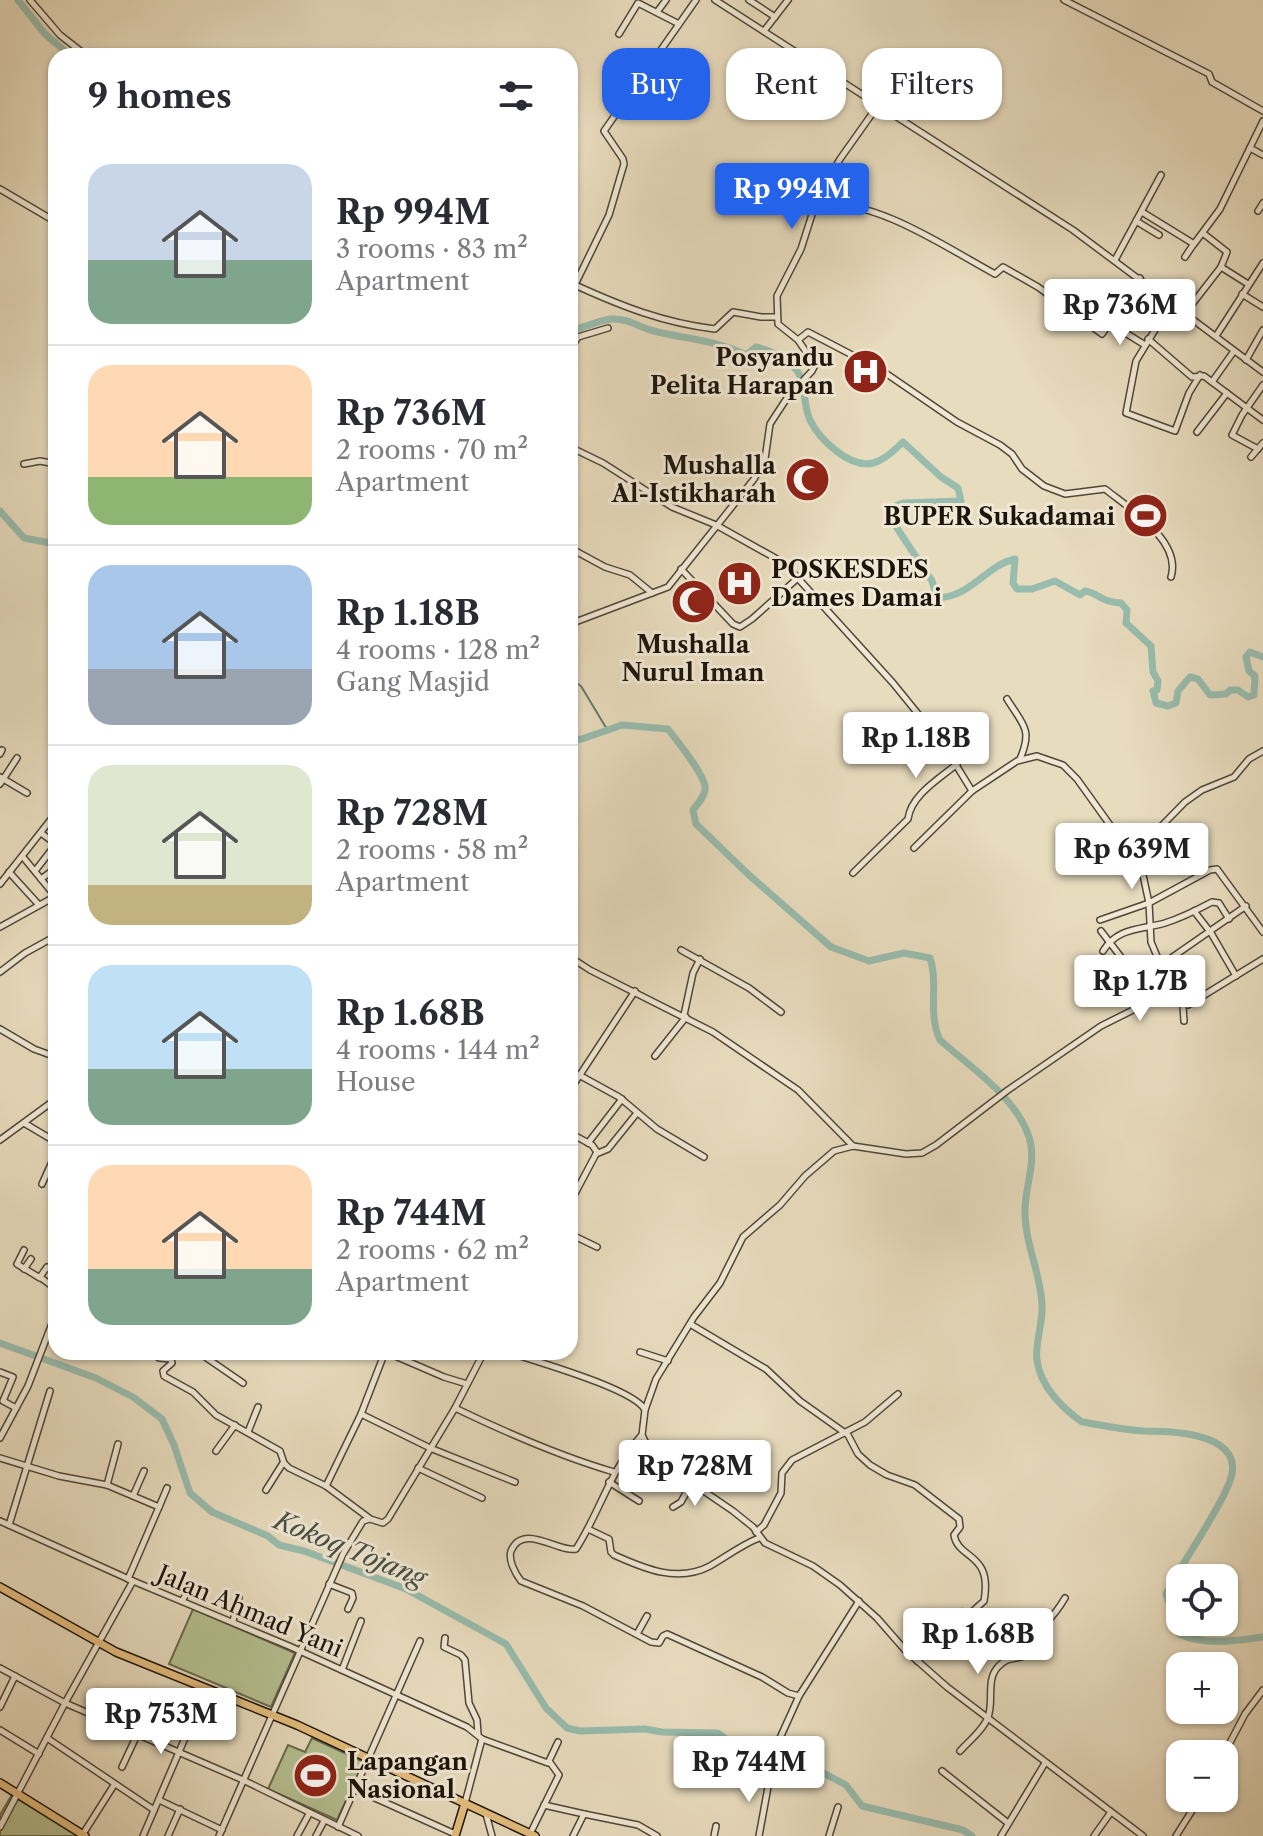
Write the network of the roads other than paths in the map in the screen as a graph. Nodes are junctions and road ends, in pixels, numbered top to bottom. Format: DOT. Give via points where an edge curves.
graph roads {
  1 [pos="30,0"];
  2 [pos="666,0"];
  3 [pos="696,0"];
  4 [pos="715,0"];
  5 [pos="749,0"];
  6 [pos="787,0"];
  7 [pos="1064,0"];
  8 [pos="657,12"];
  9 [pos="775,17"];
  10 [pos="679,24"];
  11 [pos="764,32"];
  12 [pos="619,34"];
  13 [pos="77,48"];
  14 [pos="862,93"];
  15 [pos="1263,111"];
  16 [pos="868,120"];
  17 [pos="903,120"];
  18 [pos="1263,121"];
  19 [pos="1250,148"];
  20 [pos="1263,155"];
  21 [pos="1161,175"];
  22 [pos="0,189"];
  23 [pos="816,202"];
  24 [pos="1263,203"];
  25 [pos="1258,211"];
  26 [pos="1142,212"];
  27 [pos="48,217"];
  28 [pos="1136,221"];
  29 [pos="1204,234"];
  30 [pos="1159,235"];
  31 [pos="1193,245"];
  32 [pos="1185,257"];
  33 [pos="1115,260"];
  34 [pos="1263,263"];
  35 [pos="1221,267"];
  36 [pos="1140,278"];
  37 [pos="578,279"];
  38 [pos="1248,284"];
  39 [pos="578,286"];
  40 [pos="1242,294"];
  41 [pos="1172,302"];
  42 [pos="1263,307"];
  43 [pos="1186,312"];
  44 [pos="776,317"];
  45 [pos="1111,324"];
  46 [pos="608,328"];
  47 [pos="1263,330"];
  48 [pos="1216,336"];
  49 [pos="578,337"];
  50 [pos="798,340"];
  51 [pos="1147,342"];
  52 [pos="1234,351"];
  53 [pos="1246,360"];
  54 [pos="1263,372"];
  55 [pos="1200,375"];
  56 [pos="1212,382"];
  57 [pos="1263,385"];
  58 [pos="1227,393"];
  59 [pos="1247,407"];
  60 [pos="1263,420"];
  61 [pos="1197,432"];
  62 [pos="1263,443"];
  63 [pos="1258,449"];
  64 [pos="578,451"];
  65 [pos="1251,457"];
  66 [pos="48,462"];
  67 [pos="24,464"];
  68 [pos="716,525"];
  69 [pos="578,552"];
  70 [pos="681,569"];
  71 [pos="799,577"];
  72 [pos="1171,577"];
  73 [pos="653,594"];
  74 [pos="578,621"];
  75 [pos="1007,699"];
  76 [pos="1263,751"];
  77 [pos="17,758"];
  78 [pos="1019,760"];
  79 [pos="957,764"];
  80 [pos="1,780"];
  81 [pos="972,791"];
  82 [pos="27,793"];
  83 [pos="48,823"];
  84 [pos="41,833"];
  85 [pos="48,838"];
  86 [pos="914,848"];
  87 [pos="1136,852"];
  88 [pos="48,854"];
  89 [pos="23,857"];
  90 [pos="35,871"];
  91 [pos="9,872"];
  92 [pos="853,873"];
  93 [pos="48,874"];
  94 [pos="41,879"];
  95 [pos="0,884"];
  96 [pos="48,886"];
  97 [pos="48,899"];
  98 [pos="1149,903"];
  99 [pos="39,905"];
  100 [pos="1246,906"];
  101 [pos="1194,911"];
  102 [pos="1229,919"];
  103 [pos="1100,920"];
  104 [pos="1149,926"];
  105 [pos="0,927"];
  106 [pos="1101,931"];
  107 [pos="1263,932"];
  108 [pos="1211,933"];
  109 [pos="48,940"];
  110 [pos="1109,941"];
  111 [pos="681,950"];
  112 [pos="1103,951"];
  113 [pos="1157,957"];
  114 [pos="700,959"];
  115 [pos="1263,959"];
  116 [pos="578,962"];
  117 [pos="1161,965"];
  118 [pos="0,972"];
  119 [pos="1130,972"];
  120 [pos="1236,976"];
  121 [pos="635,991"];
  122 [pos="1153,999"];
  123 [pos="1185,1005"];
  124 [pos="781,1012"];
  125 [pos="685,1016"];
  126 [pos="1184,1021"];
  127 [pos="0,1029"];
  128 [pos="48,1054"];
  129 [pos="655,1056"];
  130 [pos="579,1075"];
  131 [pos="622,1099"];
  132 [pos="48,1105"];
  133 [pos="637,1113"];
  134 [pos="24,1123"];
  135 [pos="48,1137"];
  136 [pos="578,1137"];
  137 [pos="0,1140"];
  138 [pos="588,1143"];
  139 [pos="853,1146"];
  140 [pos="596,1154"];
  141 [pos="704,1157"];
  142 [pos="48,1171"];
  143 [pos="42,1184"];
  144 [pos="578,1188"];
  145 [pos="578,1238"];
  146 [pos="597,1247"];
  147 [pos="24,1250"];
  148 [pos="31,1259"];
  149 [pos="48,1268"];
  150 [pos="24,1269"];
  151 [pos="40,1278"];
  152 [pos="48,1284"];
  153 [pos="690,1324"];
  154 [pos="48,1332"];
  155 [pos="640,1352"];
  156 [pos="171,1360"];
  157 [pos="210,1360"];
  158 [pos="382,1360"];
  159 [pos="404,1360"];
  160 [pos="480,1360"];
  161 [pos="530,1360"];
  162 [pos="668,1361"];
  163 [pos="0,1372"];
  164 [pos="243,1383"];
  165 [pos="467,1384"];
  166 [pos="50,1391"];
  167 [pos="3,1393"];
  168 [pos="898,1394"];
  169 [pos="258,1407"];
  170 [pos="16,1408"];
  171 [pos="455,1408"];
  172 [pos="645,1410"];
  173 [pos="361,1414"];
  174 [pos="0,1419"];
  175 [pos="8,1422"];
  176 [pos="235,1425"];
  177 [pos="248,1432"];
  178 [pos="845,1433"];
  179 [pos="642,1435"];
  180 [pos="0,1438"];
  181 [pos="118,1444"];
  182 [pos="430,1448"];
  183 [pos="216,1451"];
  184 [pos="0,1458"];
  185 [pos="283,1462"];
  186 [pos="27,1467"];
  187 [pos="418,1468"];
  188 [pos="144,1471"];
  189 [pos="614,1472"];
  190 [pos="515,1482"];
  191 [pos="609,1482"];
  192 [pos="692,1482"];
  193 [pos="107,1485"];
  194 [pos="326,1486"];
  195 [pos="167,1488"];
  196 [pos="266,1490"];
  197 [pos="133,1496"];
  198 [pos="482,1498"];
  199 [pos="639,1501"];
  200 [pos="159,1507"];
  201 [pos="673,1507"];
  202 [pos="370,1519"];
  203 [pos="0,1521"];
  204 [pos="9,1525"];
  205 [pos="588,1529"];
  206 [pos="758,1535"];
  207 [pos="130,1580"];
  208 [pos="330,1582"];
  209 [pos="0,1587"];
  210 [pos="190,1588"];
  211 [pos="239,1597"];
  212 [pos="1065,1598"];
  213 [pos="182,1601"];
  214 [pos="859,1601"];
  215 [pos="348,1609"];
  216 [pos="962,1612"];
  217 [pos="647,1616"];
  218 [pos="233,1621"];
  219 [pos="361,1621"];
  220 [pos="1038,1629"];
  221 [pos="637,1634"];
  222 [pos="445,1638"];
  223 [pos="420,1641"];
  224 [pos="98,1643"];
  225 [pos="299,1651"];
  226 [pos="917,1661"];
  227 [pos="0,1668"];
  228 [pos="342,1670"];
  229 [pos="15,1676"];
  230 [pos="207,1688"];
  231 [pos="1263,1690"];
  232 [pos="398,1695"];
  233 [pos="799,1696"];
  234 [pos="65,1703"];
  235 [pos="0,1707"];
  236 [pos="272,1715"];
  237 [pos="988,1718"];
  238 [pos="0,1730"];
  239 [pos="137,1735"];
  240 [pos="480,1737"];
  241 [pos="47,1738"];
  242 [pos="1231,1740"];
  243 [pos="558,1742"];
  244 [pos="960,1751"];
  245 [pos="178,1753"];
  246 [pos="39,1754"];
  247 [pos="369,1759"];
  248 [pos="1045,1763"];
  249 [pos="551,1764"];
  250 [pos="122,1767"];
  251 [pos="942,1771"];
  252 [pos="243,1780"];
  253 [pos="0,1783"];
  254 [pos="114,1785"];
  255 [pos="355,1789"];
  256 [pos="19,1793"];
  257 [pos="159,1800"];
  258 [pos="465,1803"];
  259 [pos="544,1805"];
  260 [pos="838,1807"];
  261 [pos="180,1809"];
  262 [pos="154,1810"];
  263 [pos="1111,1812"];
  264 [pos="1191,1812"];
  265 [pos="486,1813"];
  266 [pos="309,1814"];
  267 [pos="584,1814"];
  268 [pos="324,1821"];
  269 [pos="1008,1823"];
  270 [pos="716,1826"];
  271 [pos="0,1827"];
  272 [pos="338,1827"];
  273 [pos="221,1833"];
  274 [pos="345,1833"];
  275 [pos="84,1835"];
  276 [pos="455,1835"];
  277 [pos="532,1835"];
  278 [pos="143,1836"];
  279 [pos="168,1836"];
  280 [pos="297,1836"];
  281 [pos="316,1836"];
  282 [pos="358,1836"];
  283 [pos="492,1836"];
  284 [pos="573,1836"];
  285 [pos="657,1836"];
  286 [pos="714,1836"];
  287 [pos="759,1836"];
  288 [pos="829,1836"];
  289 [pos="1001,1836"];
  290 [pos="1094,1836"];
  291 [pos="1143,1836"];
  292 [pos="1176,1836"];
  1 -- 13 [label="street"];
  2 -- 8 [label="street"];
  3 -- 10 [label="street"];
  4 -- 11 [label="street"];
  5 -- 9 [label="street"];
  6 -- 9 [label="street"];
  7 -- 15 [label="street" via="1209,74 1214,83"];
  8 -- 10 [label="street"];
  8 -- 12 [label="street" via="637,3"];
  9 -- 11 [label="street"];
  10 -- 37 [label="street" via="603,132 624,164 609,215"];
  11 -- 14 [label="street"];
  16 -- 23 [label="street"];
  17 -- 33 [label="street"];
  18 -- 19 [label="street"];
  19 -- 20 [label="street"];
  19 -- 29 [label="street"];
  21 -- 26 [label="street"];
  22 -- 27 [label="street"];
  23 -- 44 [label="street" via="801,249 777,296"];
  23 -- 45 [label="street" via="878,213 994,274 1003,267 1102,334"];
  24 -- 25 [label="street"];
  26 -- 28 [label="street"];
  26 -- 31 [label="street"];
  28 -- 30 [label="street"];
  28 -- 33 [label="street"];
  29 -- 31 [label="street"];
  29 -- 35 [label="street" via="1227,252"];
  31 -- 32 [label="street"];
  33 -- 36 [label="street"];
  34 -- 38 [label="street"];
  35 -- 38 [label="street"];
  35 -- 43 [label="street"];
  36 -- 41 [label="street"];
  36 -- 45 [label="street"];
  38 -- 40 [label="street"];
  39 -- 44 [label="street" via="670,322 715,329 733,312"];
  40 -- 42 [label="street"];
  40 -- 48 [label="street"];
  41 -- 43 [label="street"];
  41 -- 51 [label="street"];
  43 -- 48 [label="street"];
  44 -- 50 [label="street"];
  45 -- 51 [label="street"];
  46 -- 49 [label="street"];
  47 -- 53 [label="street"];
  48 -- 52 [label="street"];
  50 -- 68 [label="street" via="815,363 810,375 770,424 765,459"];
  50 -- 72 [label="street" via="808,332 881,370 1000,445 1044,486 1065,494 1105,489 1171,550"];
  51 -- 55 [label="street" via="1192,377"];
  51 -- 55 [label="street" via="1132,375 1127,414 1175,431"];
  52 -- 53 [label="street"];
  52 -- 56 [label="street"];
  53 -- 54 [label="street"];
  55 -- 56 [label="street"];
  56 -- 58 [label="street"];
  57 -- 59 [label="street"];
  58 -- 59 [label="street"];
  58 -- 61 [label="street"];
  59 -- 60 [label="street"];
  59 -- 63 [label="street" via="1232,436"];
  62 -- 63 [label="street"];
  63 -- 65 [label="street"];
  64 -- 68 [label="street" via="672,507"];
  66 -- 67 [label="street"];
  68 -- 70 [label="street"];
  68 -- 71 [label="street"];
  69 -- 73 [label="street" via="630,575"];
  70 -- 71 [label="street" via="740,627"];
  70 -- 73 [label="street" via="668,587"];
  71 -- 79 [label="street"];
  73 -- 74 [label="street"];
  75 -- 78 [label="street" via="1027,731"];
  76 -- 87 [label="street" via="1234,777 1185,802"];
  77 -- 80 [label="street"];
  78 -- 81 [label="street"];
  78 -- 87 [label="street" via="1046,758 1070,770"];
  79 -- 81 [label="street"];
  79 -- 92 [label="street" via="917,798 908,819"];
  80 -- 82 [label="street"];
  81 -- 86 [label="street"];
  83 -- 84 [label="street"];
  84 -- 85 [label="street"];
  84 -- 89 [label="street"];
  87 -- 98 [label="street"];
  88 -- 90 [label="street"];
  89 -- 90 [label="street"];
  89 -- 91 [label="street"];
  90 -- 94 [label="street"];
  91 -- 95 [label="street"];
  91 -- 99 [label="street"];
  93 -- 94 [label="street"];
  94 -- 96 [label="street"];
  97 -- 99 [label="street"];
  98 -- 100 [label="street" via="1213,869"];
  98 -- 103 [label="street"];
  98 -- 104 [label="street"];
  99 -- 105 [label="street"];
  100 -- 102 [label="street"];
  100 -- 107 [label="street"];
  101 -- 102 [label="street" via="1216,902"];
  101 -- 104 [label="street"];
  101 -- 108 [label="street"];
  102 -- 108 [label="street"];
  104 -- 110 [label="street"];
  104 -- 113 [label="street"];
  106 -- 110 [label="street"];
  108 -- 117 [label="street"];
  108 -- 120 [label="street"];
  109 -- 118 [label="street"];
  110 -- 112 [label="street"];
  110 -- 119 [label="street"];
  111 -- 114 [label="street"];
  113 -- 117 [label="street"];
  113 -- 119 [label="street"];
  114 -- 124 [label="street"];
  114 -- 125 [label="street"];
  115 -- 120 [label="street"];
  116 -- 121 [label="street"];
  117 -- 123 [label="street" via="1178,985"];
  119 -- 122 [label="street"];
  120 -- 123 [label="street"];
  121 -- 125 [label="street"];
  121 -- 130 [label="street"];
  122 -- 123 [label="street"];
  122 -- 139 [label="street" via="1101,1026 922,1153"];
  123 -- 126 [label="street"];
  125 -- 129 [label="street"];
  125 -- 139 [label="street" via="798,1090"];
  127 -- 128 [label="street"];
  130 -- 131 [label="street"];
  131 -- 133 [label="street"];
  131 -- 138 [label="street"];
  132 -- 134 [label="street"];
  133 -- 140 [label="street" via="608,1149"];
  133 -- 141 [label="street"];
  134 -- 135 [label="street"];
  134 -- 137 [label="street"];
  136 -- 138 [label="street"];
  138 -- 140 [label="street"];
  139 -- 153 [label="street" via="827,1157 746,1233"];
  140 -- 144 [label="street"];
  142 -- 143 [label="street"];
  145 -- 146 [label="street"];
  147 -- 150 [label="street" via="17,1262"];
  148 -- 150 [label="street"];
  149 -- 151 [label="street"];
  150 -- 151 [label="street"];
  151 -- 152 [label="street"];
  153 -- 162 [label="street"];
  153 -- 178 [label="street" via="766,1369"];
  154 -- 170 [label="street"];
  155 -- 162 [label="street"];
  156 -- 176 [label="street" via="164,1376"];
  157 -- 164 [label="street"];
  158 -- 173 [label="street"];
  159 -- 165 [label="street"];
  160 -- 165 [label="street"];
  161 -- 172 [label="street" via="609,1388 638,1401"];
  162 -- 172 [label="street"];
  163 -- 167 [label="street" via="13,1377"];
  165 -- 171 [label="street"];
  166 -- 186 [label="street"];
  167 -- 170 [label="street" via="4,1403"];
  168 -- 178 [label="street"];
  169 -- 177 [label="street"];
  170 -- 175 [label="street"];
  171 -- 182 [label="street"];
  171 -- 189 [label="street" via="518,1438"];
  172 -- 179 [label="street"];
  173 -- 182 [label="street"];
  173 -- 194 [label="street"];
  174 -- 175 [label="street"];
  175 -- 180 [label="street"];
  176 -- 177 [label="street"];
  176 -- 183 [label="street"];
  177 -- 185 [label="street" via="280,1451"];
  178 -- 206 [label="street" via="787,1466 781,1493"];
  178 -- 220 [label="street" via="870,1465 915,1485 959,1519 956,1543 978,1561 985,1578 984,1601 973,1611 976,1621 1003,1635"];
  179 -- 189 [label="street"];
  179 -- 192 [label="street" via="649,1449"];
  181 -- 193 [label="street"];
  182 -- 187 [label="street"];
  182 -- 190 [label="street"];
  184 -- 186 [label="street"];
  185 -- 194 [label="street"];
  185 -- 196 [label="street"];
  186 -- 193 [label="street"];
  186 -- 204 [label="street"];
  187 -- 198 [label="street"];
  187 -- 202 [label="street" via="386,1521"];
  188 -- 197 [label="street"];
  189 -- 191 [label="street"];
  191 -- 199 [label="street"];
  191 -- 205 [label="street"];
  192 -- 201 [label="street"];
  192 -- 206 [label="street"];
  193 -- 197 [label="street"];
  194 -- 202 [label="street"];
  195 -- 200 [label="street"];
  197 -- 200 [label="street"];
  200 -- 207 [label="street"];
  202 -- 208 [label="street" via="361,1523"];
  203 -- 204 [label="street, Jalan Ahmad Yani"];
  204 -- 207 [label="street, Jalan Ahmad Yani"];
  205 -- 206 [label="street" via="609,1539 614,1555 684,1575"];
  205 -- 221 [label="street" via="574,1550 538,1538 519,1542 510,1554 518,1578"];
  206 -- 214 [label="street" via="813,1566"];
  207 -- 213 [label="street, Jalan Ahmad Yani"];
  207 -- 224 [label="street"];
  208 -- 215 [label="street" via="352,1593"];
  208 -- 225 [label="street"];
  209 -- 224 [label="main road"];
  210 -- 213 [label="street"];
  211 -- 218 [label="street"];
  212 -- 220 [label="street"];
  213 -- 218 [label="street, Jalan Ahmad Yani"];
  214 -- 226 [label="street"];
  214 -- 233 [label="street"];
  216 -- 226 [label="street"];
  217 -- 221 [label="street"];
  218 -- 225 [label="street, Jalan Ahmad Yani"];
  219 -- 228 [label="street"];
  220 -- 237 [label="street" via="1032,1651 994,1672"];
  221 -- 233 [label="street" via="657,1644 668,1635"];
  222 -- 240 [label="street" via="444,1647 465,1660 466,1691"];
  223 -- 232 [label="street"];
  224 -- 230 [label="main road"];
  224 -- 234 [label="street"];
  225 -- 228 [label="street, Jalan Ahmad Yani"];
  225 -- 236 [label="street"];
  226 -- 237 [label="street"];
  227 -- 229 [label="street"];
  228 -- 232 [label="street, Jalan Ahmad Yani"];
  229 -- 234 [label="street"];
  229 -- 235 [label="street"];
  230 -- 236 [label="main road"];
  230 -- 245 [label="street"];
  231 -- 242 [label="street"];
  232 -- 240 [label="street, Jalan Ahmad Yani"];
  232 -- 247 [label="street"];
  233 -- 287 [label="street" via="773,1756"];
  234 -- 239 [label="street"];
  234 -- 241 [label="street"];
  236 -- 247 [label="main road"];
  236 -- 252 [label="street"];
  237 -- 244 [label="street"];
  237 -- 248 [label="street"];
  238 -- 246 [label="street"];
  239 -- 245 [label="street"];
  239 -- 250 [label="street"];
  240 -- 249 [label="street, Jalan Ahmad Yani"];
  240 -- 258 [label="street"];
  241 -- 246 [label="street"];
  241 -- 254 [label="street"];
  243 -- 249 [label="street"];
  245 -- 252 [label="street"];
  245 -- 257 [label="street"];
  246 -- 256 [label="street"];
  247 -- 255 [label="street"];
  247 -- 258 [label="main road"];
  248 -- 263 [label="street"];
  248 -- 269 [label="street"];
  249 -- 259 [label="street" via="559,1775"];
  251 -- 269 [label="street"];
  252 -- 266 [label="street"];
  252 -- 273 [label="street"];
  253 -- 256 [label="main road"];
  254 -- 262 [label="street"];
  254 -- 275 [label="street"];
  255 -- 272 [label="street"];
  255 -- 276 [label="street"];
  256 -- 271 [label="street"];
  256 -- 275 [label="main road"];
  257 -- 261 [label="street"];
  257 -- 262 [label="street"];
  258 -- 265 [label="main road"];
  258 -- 276 [label="main road"];
  259 -- 267 [label="street"];
  259 -- 277 [label="street"];
  260 -- 288 [label="street"];
  261 -- 273 [label="street"];
  261 -- 279 [label="street"];
  262 -- 278 [label="street"];
  263 -- 290 [label="street"];
  263 -- 291 [label="street"];
  264 -- 292 [label="street"];
  265 -- 277 [label="main road"];
  265 -- 283 [label="street"];
  266 -- 268 [label="street"];
  266 -- 280 [label="street"];
  267 -- 284 [label="street"];
  267 -- 285 [label="street" via="638,1825"];
  268 -- 272 [label="street"];
  268 -- 281 [label="street"];
  269 -- 289 [label="street"];
  270 -- 286 [label="street"];
  272 -- 274 [label="street"];
  274 -- 282 [label="street"];
}
